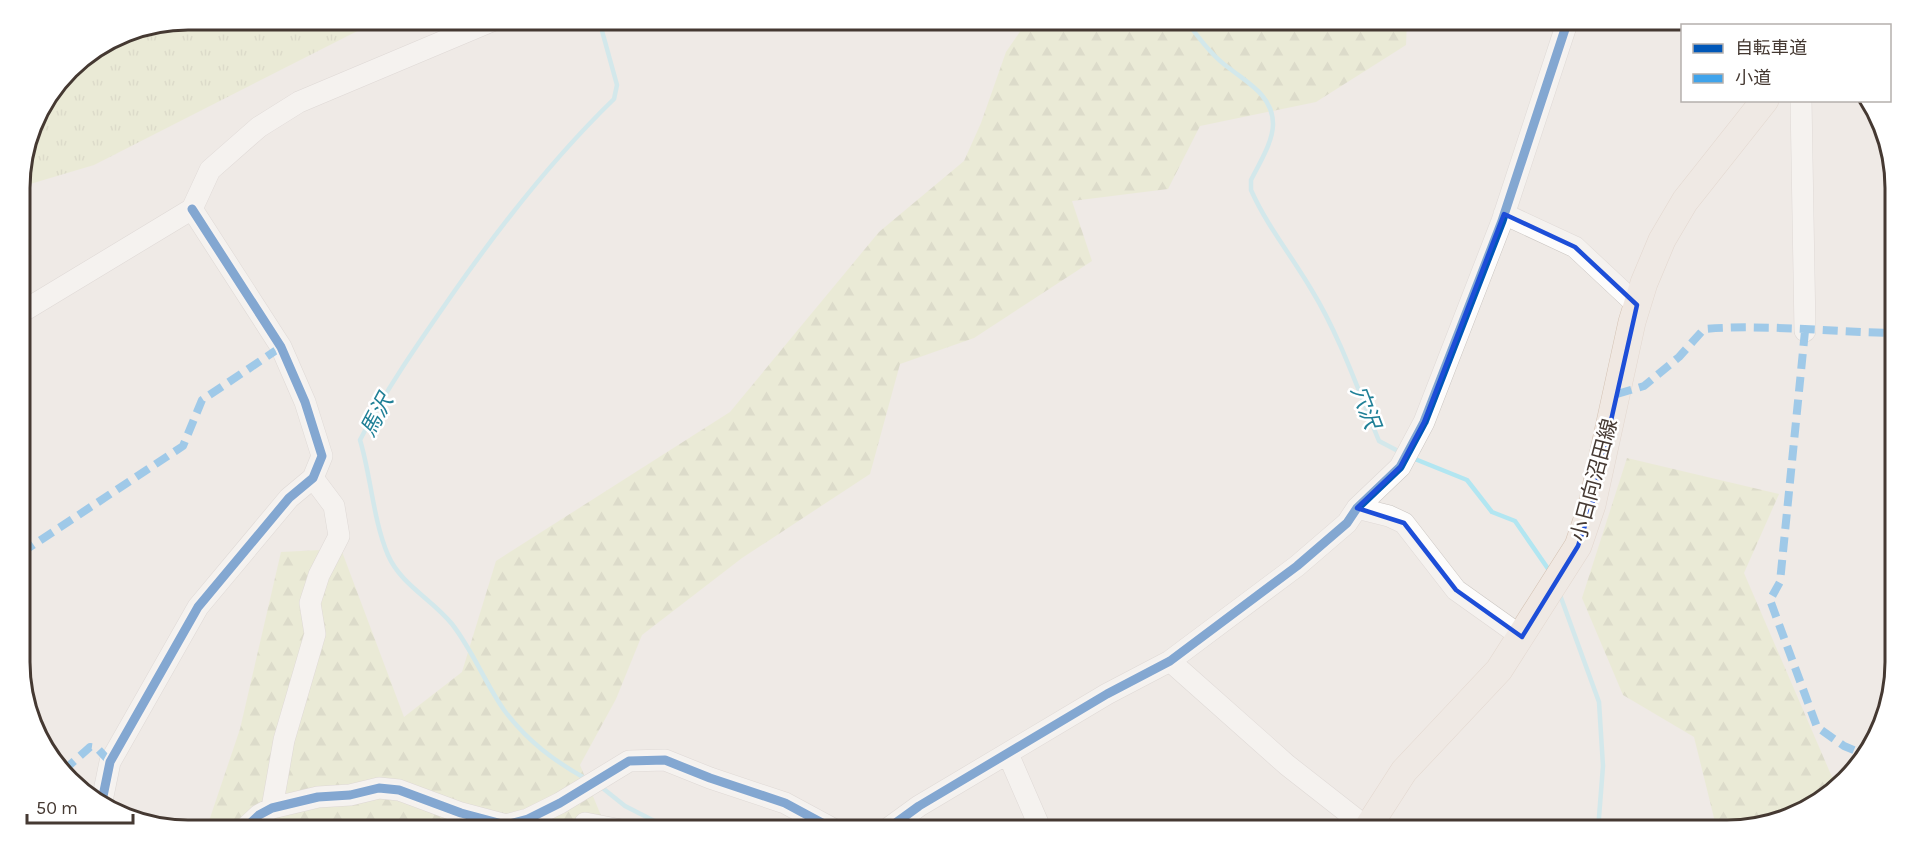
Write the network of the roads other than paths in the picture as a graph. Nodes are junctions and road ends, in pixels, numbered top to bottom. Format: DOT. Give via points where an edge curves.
graph roads {
  1 [pos="470,30"];
  2 [pos="1565,30"];
  3 [pos="1763,102"];
  4 [pos="1801,102"];
  5 [pos="192,209"];
  6 [pos="1504,214"];
  7 [pos="1637,304"];
  8 [pos="30,307"];
  9 [pos="1805,331"];
  10 [pos="313,478"];
  11 [pos="1357,508"];
  12 [pos="1529,627"];
  13 [pos="1170,661"];
  14 [pos="1008,754"];
  15 [pos="103,795"];
  16 [pos="273,808"];
  17 [pos="254,820"];
  18 [pos="487,820"];
  19 [pos="524,820"];
  20 [pos="816,820"];
  21 [pos="900,820"];
  22 [pos="1037,820"];
  23 [pos="1357,820"];
  24 [pos="1374,820"];
  1 -- 5 [label="street" via="299,102 259,127 210,170"];
  2 -- 6 [label="street"];
  3 -- 7 [label="main road, 小日向沼田線" via="1685,201 1662,240"];
  4 -- 9 [label="street"];
  5 -- 8 [label="street"];
  5 -- 10 [label="street" via="280,347 305,402 322,456"];
  6 -- 7 [label="street" via="1575,247"];
  6 -- 11 [label="street" via="1425,422 1400,467"];
  7 -- 12 [label="main road, 小日向沼田線" via="1592,505 1578,546"];
  10 -- 15 [label="street" via="289,498 198,607 110,762"];
  10 -- 16 [label="street" via="334,506 339,536 310,603 315,634 284,740"];
  11 -- 12 [label="street" via="1404,523 1456,590"];
  11 -- 13 [label="street" via="1347,523 1297,566"];
  12 -- 24 [label="main road, 小日向沼田線" via="1499,670 1404,771"];
  13 -- 14 [label="street"];
  13 -- 23 [label="street" via="1287,765"];
  14 -- 21 [label="street"];
  14 -- 22 [label="street"];
  16 -- 17 [label="street"];
  16 -- 18 [label="street" via="379,788 399,790"];
  19 -- 20 [label="street" via="629,761 665,760 785,803"];
}
